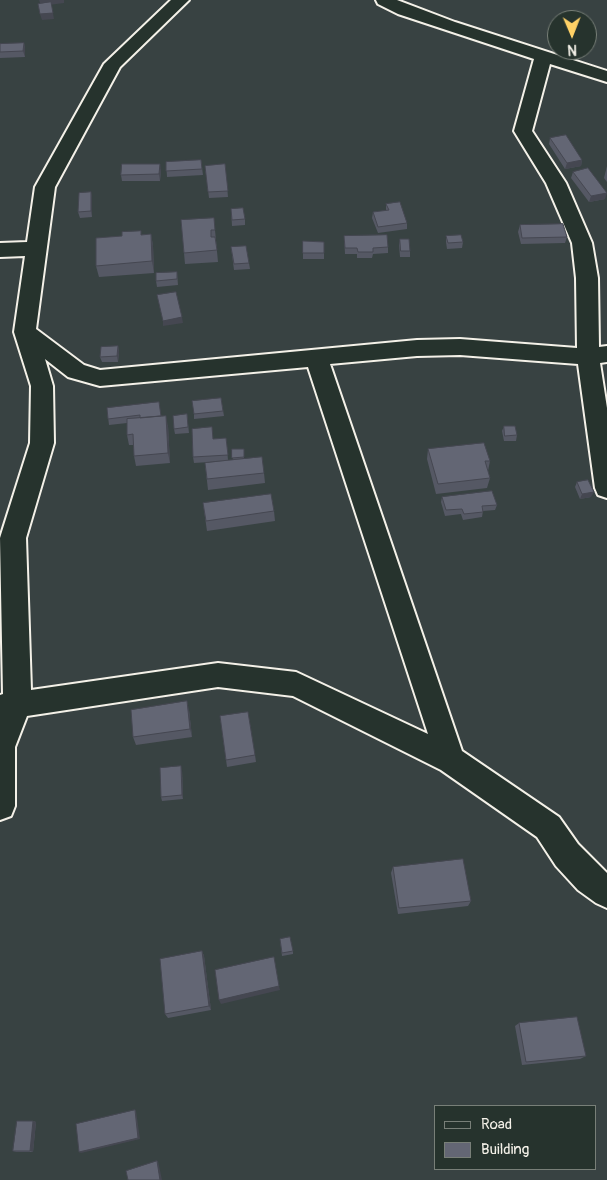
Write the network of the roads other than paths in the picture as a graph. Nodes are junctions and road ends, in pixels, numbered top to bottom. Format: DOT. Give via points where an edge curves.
graph roads {
  1 [pos="182,0"];
  2 [pos="384,0"];
  3 [pos="543,57"];
  4 [pos="607,77"];
  5 [pos="36,248"];
  6 [pos="0,250"];
  7 [pos="25,332"];
  8 [pos="598,356"];
  9 [pos="316,357"];
  10 [pos="607,488"];
  11 [pos="8,706"];
  12 [pos="451,760"];
  13 [pos="0,806"];
  14 [pos="607,892"];
  1 -- 5 [label="street" via="113,64 45,187"];
  2 -- 3 [label="street" via="431,20"];
  3 -- 4 [label="street"];
  3 -- 8 [label="street" via="523,131 556,182 582,243"];
  5 -- 6 [label="street"];
  5 -- 7 [label="street"];
  7 -- 9 [label="street" via="76,371 100,378"];
  7 -- 11 [label="street" via="42,386 42,444 13,538"];
  8 -- 9 [label="street" via="460,347"];
  8 -- 10 [label="street"];
  9 -- 12 [label="street"];
  11 -- 12 [label="street" via="218,676 296,684"];
  11 -- 13 [label="street" via="1,747"];
  12 -- 14 [label="street" via="548,827 589,879"];
}
